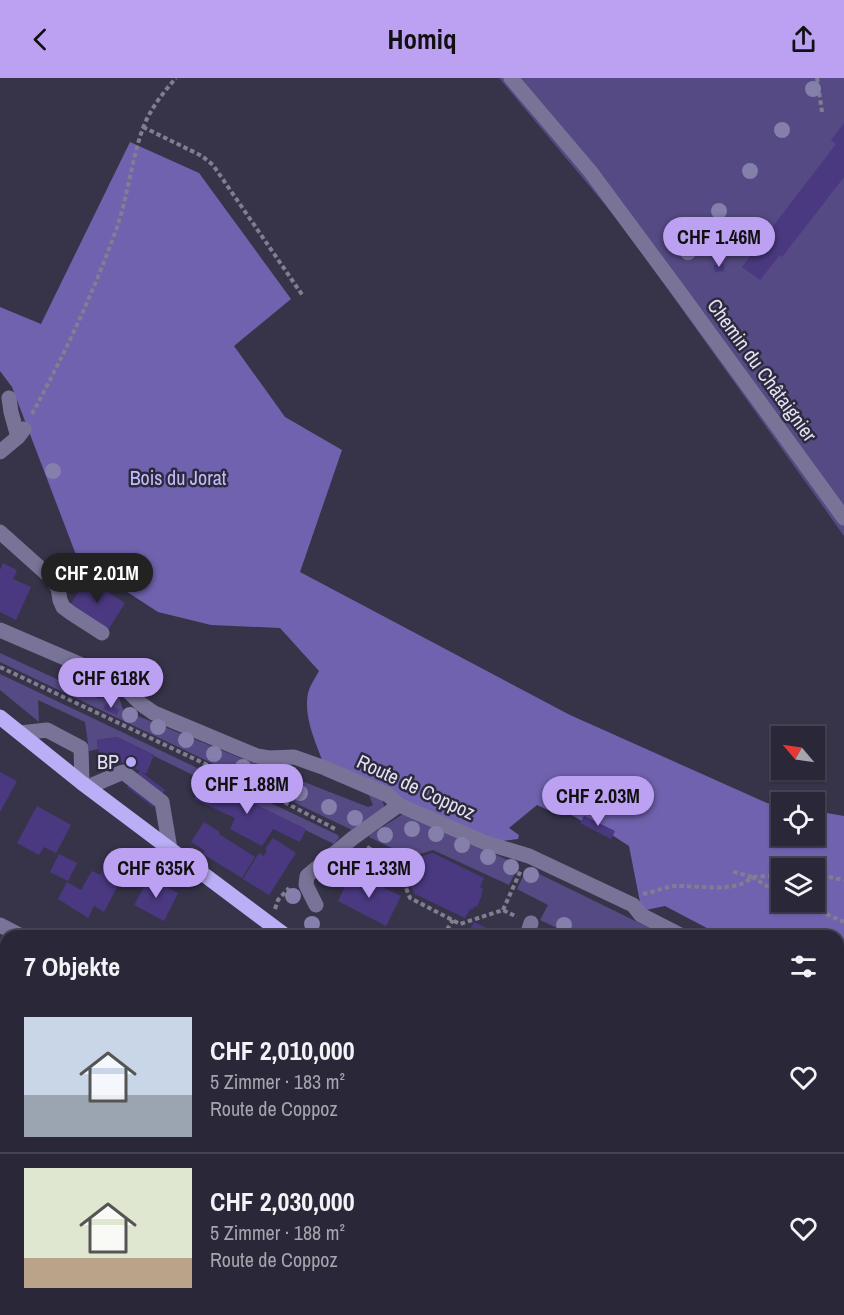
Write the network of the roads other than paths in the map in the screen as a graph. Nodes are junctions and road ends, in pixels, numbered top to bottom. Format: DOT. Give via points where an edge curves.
graph roads {
  1 [pos="512,78"];
  2 [pos="9,398"];
  3 [pos="0,452"];
  4 [pos="844,518"];
  5 [pos="0,532"];
  6 [pos="0,630"];
  7 [pos="102,633"];
  8 [pos="0,717"];
  9 [pos="20,733"];
  10 [pos="85,785"];
  11 [pos="399,805"];
  12 [pos="170,849"];
  13 [pos="316,905"];
  14 [pos="278,930"];
  15 [pos="670,930"];
  1 -- 4 [label="street, Chemin du Châtaignier" via="590,171"];
  2 -- 3 [label="street" via="11,412 22,432"];
  5 -- 7 [label="street" via="48,575 58,588 63,607"];
  6 -- 11 [label="street, Route de Coppoz" via="107,676 154,713 257,756 294,757 325,768 388,795"];
  8 -- 9 [label="main road"];
  9 -- 10 [label="main road"];
  9 -- 10 [label="street" via="47,730 81,748"];
  10 -- 12 [label="main road"];
  10 -- 12 [label="street" via="123,772 162,802"];
  11 -- 13 [label="street" via="307,876 306,885"];
  11 -- 15 [label="street, Route de Coppoz" via="564,872 633,905 641,915"];
  12 -- 14 [label="main road"];
}
